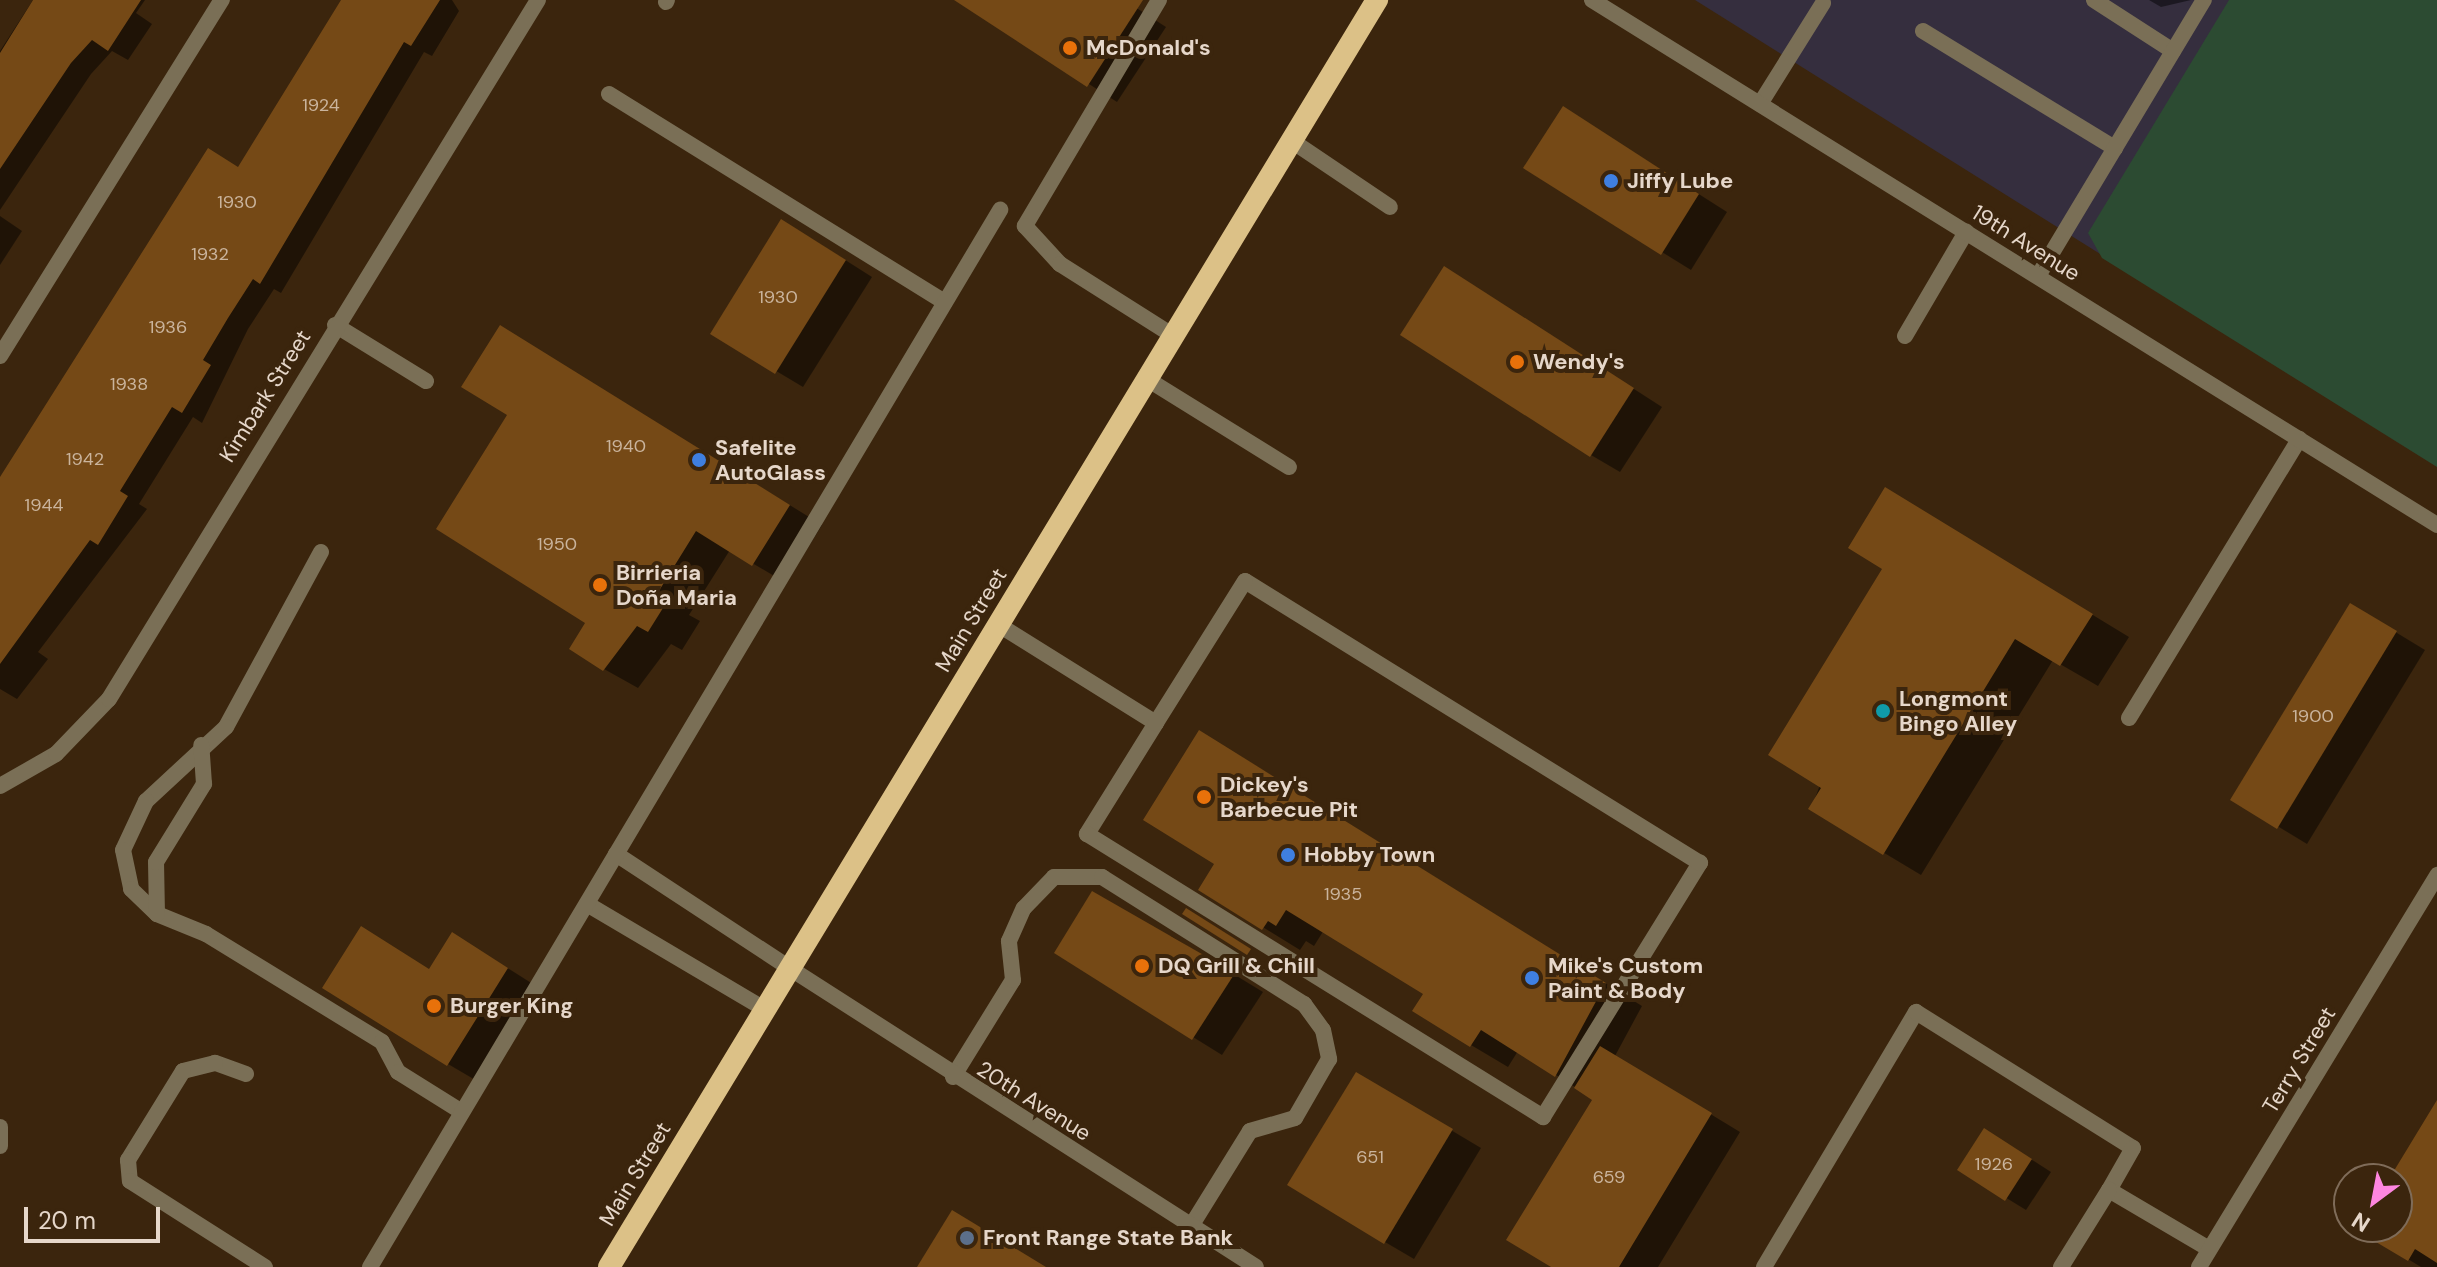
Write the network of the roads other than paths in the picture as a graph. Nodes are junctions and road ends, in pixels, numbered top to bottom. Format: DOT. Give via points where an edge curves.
graph roads {
  1 [pos="222,0"];
  2 [pos="538,0"];
  3 [pos="1159,0"];
  4 [pos="1377,0"];
  5 [pos="1592,0"];
  6 [pos="2094,0"];
  7 [pos="2204,0"];
  8 [pos="1823,3"];
  9 [pos="1923,31"];
  10 [pos="2173,51"];
  11 [pos="609,94"];
  12 [pos="1760,104"];
  13 [pos="1292,141"];
  14 [pos="2115,148"];
  15 [pos="1390,207"];
  16 [pos="1000,210"];
  17 [pos="1966,232"];
  18 [pos="2038,276"];
  19 [pos="945,302"];
  20 [pos="335,325"];
  21 [pos="1174,336"];
  22 [pos="1905,336"];
  23 [pos="0,356"];
  24 [pos="1147,379"];
  25 [pos="426,381"];
  26 [pos="2299,439"];
  27 [pos="1289,467"];
  28 [pos="2437,525"];
  29 [pos="321,552"];
  30 [pos="999,625"];
  31 [pos="2129,718"];
  32 [pos="1156,723"];
  33 [pos="201,745"];
  34 [pos="0,786"];
  35 [pos="616,854"];
  36 [pos="2437,875"];
  37 [pos="587,904"];
  38 [pos="157,914"];
  39 [pos="791,969"];
  40 [pos="766,1010"];
  41 [pos="246,1074"];
  42 [pos="953,1077"];
  43 [pos="462,1112"];
  44 [pos="0,1127"];
  45 [pos="0,1146"];
  46 [pos="2109,1190"];
  47 [pos="1191,1226"];
  48 [pos="2209,1249"];
  49 [pos="265,1267"];
  50 [pos="370,1267"];
  51 [pos="609,1267"];
  52 [pos="1256,1267"];
  53 [pos="1764,1267"];
  54 [pos="2061,1267"];
  55 [pos="2199,1267"];
  1 -- 23 [label="street"];
  2 -- 20 [label="street, Kimbark Street"];
  3 -- 21 [label="street" via="1025,226 1060,264"];
  4 -- 13 [label="highway, Main Street"];
  5 -- 12 [label="street, 19th Avenue"];
  6 -- 10 [label="street"];
  7 -- 10 [label="street"];
  8 -- 12 [label="street"];
  9 -- 14 [label="street"];
  10 -- 14 [label="street"];
  11 -- 19 [label="street"];
  12 -- 17 [label="street, 19th Avenue"];
  13 -- 15 [label="street"];
  13 -- 21 [label="highway, Main Street"];
  14 -- 18 [label="street"];
  16 -- 19 [label="street"];
  17 -- 18 [label="street, 19th Avenue"];
  17 -- 22 [label="street"];
  18 -- 26 [label="street, 19th Avenue"];
  19 -- 35 [label="street"];
  20 -- 25 [label="street"];
  20 -- 34 [label="street, Kimbark Street" via="109,699 56,754"];
  21 -- 24 [label="highway, Main Street"];
  24 -- 27 [label="street"];
  24 -- 30 [label="highway, Main Street"];
  26 -- 28 [label="street, 19th Avenue"];
  26 -- 31 [label="street"];
  29 -- 33 [label="street" via="226,727"];
  30 -- 32 [label="street"];
  30 -- 39 [label="highway, Main Street"];
  32 -- 32 [label="street" via="1087,834 1543,1117 1700,863 1245,581"];
  33 -- 38 [label="street" via="204,784 156,862"];
  33 -- 38 [label="street" via="146,801 123,850 131,889"];
  35 -- 37 [label="street"];
  35 -- 39 [label="street, 20th Avenue"];
  36 -- 48 [label="street, Terry Street"];
  37 -- 40 [label="street"];
  37 -- 43 [label="street"];
  38 -- 43 [label="street" via="206,934 382,1042 398,1072"];
  39 -- 40 [label="highway, Main Street"];
  39 -- 42 [label="street, 20th Avenue"];
  40 -- 51 [label="highway, Main Street"];
  41 -- 49 [label="street" via="215,1063 183,1071 128,1160 130,1181"];
  42 -- 47 [label="street, 20th Avenue"];
  42 -- 47 [label="street" via="1013,980 1009,941 1024,908 1054,877 1086,873 1116,885 1304,1004 1323,1030 1329,1059 1295,1118 1250,1131"];
  43 -- 50 [label="street"];
  44 -- 45 [label="street"];
  46 -- 48 [label="street"];
  46 -- 53 [label="street" via="2133,1148 1916,1012"];
  46 -- 54 [label="street"];
  47 -- 52 [label="street, 20th Avenue"];
  48 -- 55 [label="street, Terry Street"];
}
